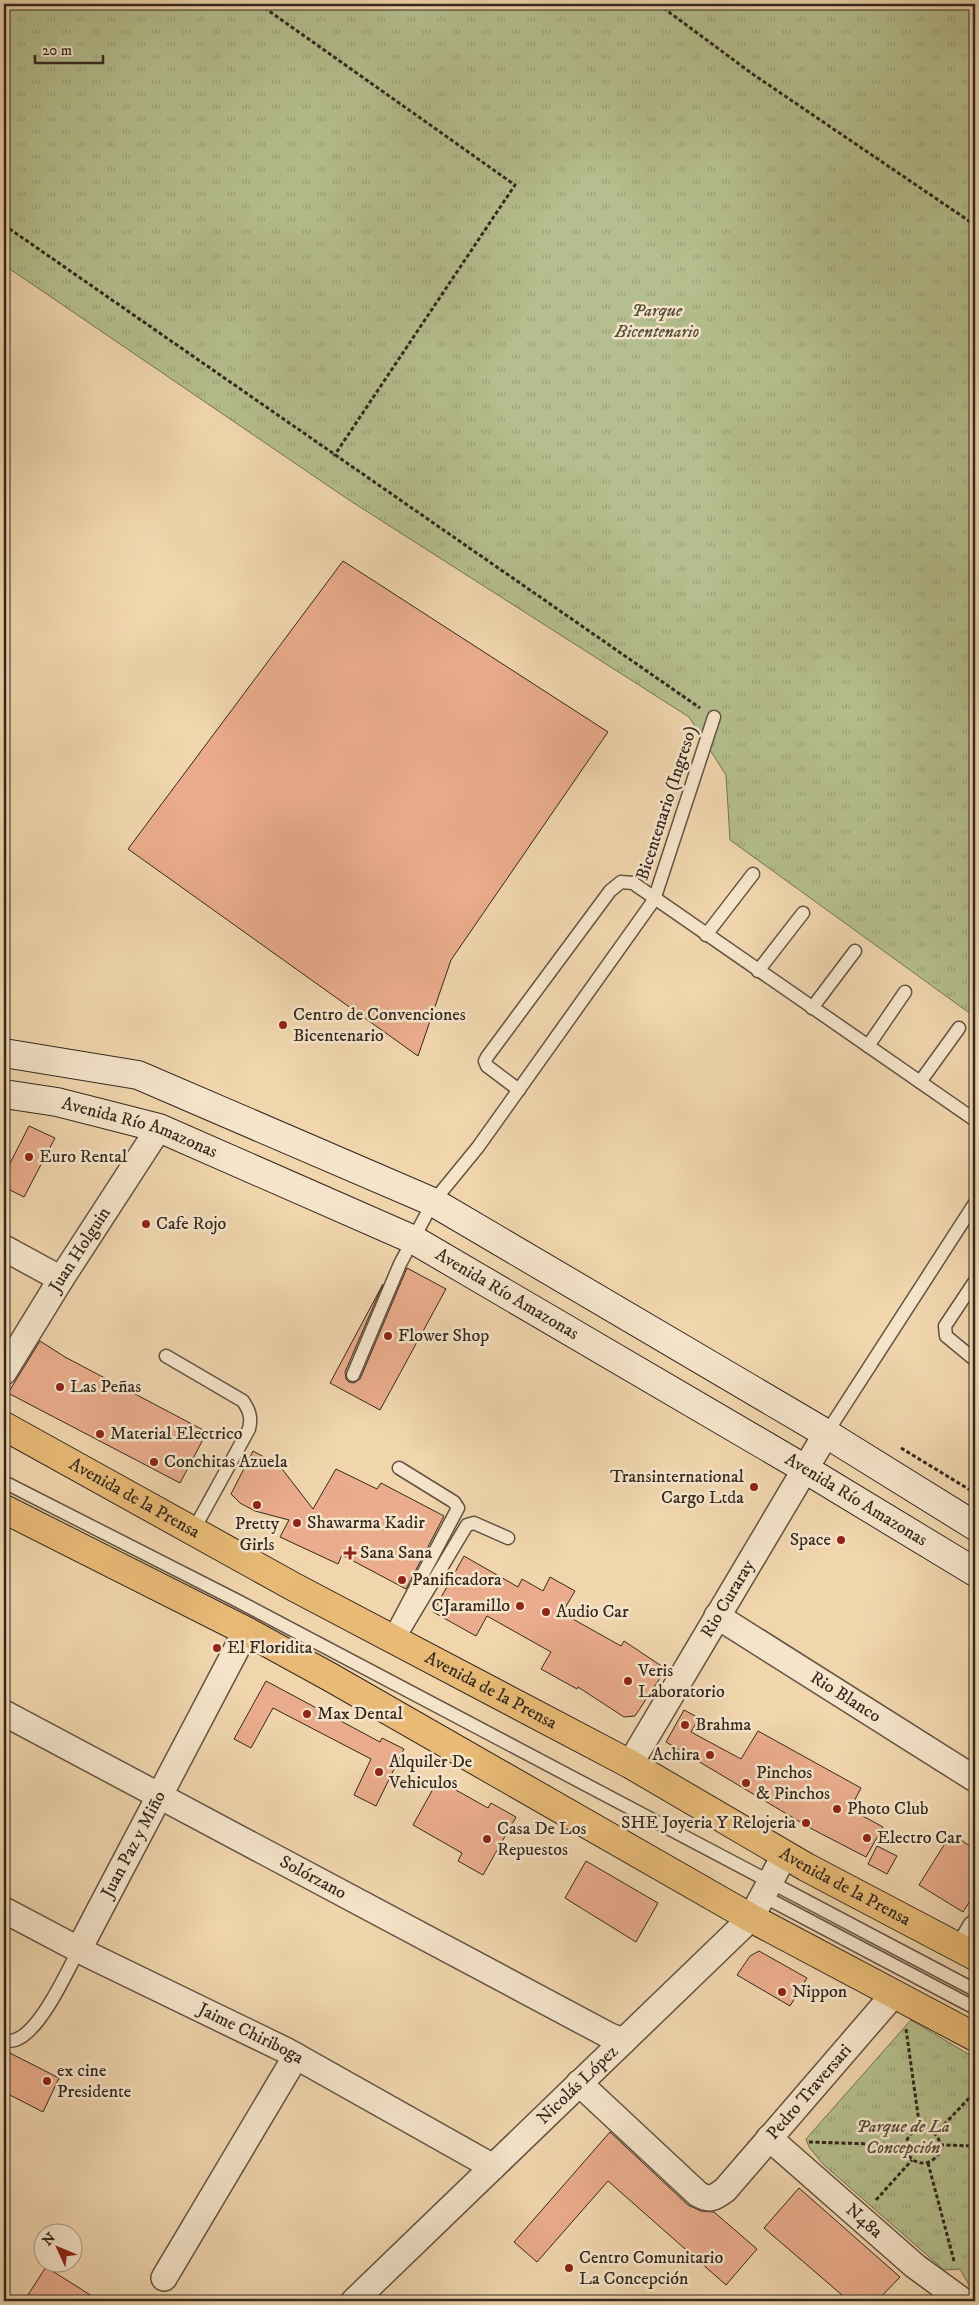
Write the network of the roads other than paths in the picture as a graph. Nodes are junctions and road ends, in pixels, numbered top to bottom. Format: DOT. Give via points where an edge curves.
graph roads {
  1 [pos="714,717"];
  2 [pos="753,874"];
  3 [pos="654,900"];
  4 [pos="803,912"];
  5 [pos="706,934"];
  6 [pos="855,951"];
  7 [pos="758,971"];
  8 [pos="905,992"];
  9 [pos="812,1008"];
  10 [pos="959,1028"];
  11 [pos="868,1046"];
  12 [pos="7,1052"];
  13 [pos="920,1082"];
  14 [pos="518,1090"];
  15 [pos="4,1094"];
  16 [pos="975,1120"];
  17 [pos="159,1128"];
  18 [pos="433,1202"];
  19 [pos="975,1203"];
  20 [pos="414,1240"];
  21 [pos="4,1248"];
  22 [pos="61,1279"];
  23 [pos="975,1281"];
  24 [pos="166,1356"];
  25 [pos="975,1360"];
  26 [pos="4,1372"];
  27 [pos="353,1375"];
  28 [pos="4,1426"];
  29 [pos="826,1434"];
  30 [pos="399,1468"];
  31 [pos="805,1469"];
  32 [pos="4,1482"];
  33 [pos="4,1509"];
  34 [pos="975,1526"];
  35 [pos="194,1531"];
  36 [pos="508,1538"];
  37 [pos="975,1572"];
  38 [pos="717,1616"];
  39 [pos="246,1631"];
  40 [pos="393,1640"];
  41 [pos="4,1713"];
  42 [pos="630,1764"];
  43 [pos="975,1779"];
  44 [pos="159,1795"];
  45 [pos="785,1854"];
  46 [pos="761,1899"];
  47 [pos="4,1910"];
  48 [pos="971,1944"];
  49 [pos="79,1949"];
  50 [pos="975,1990"];
  51 [pos="894,1994"];
  52 [pos="975,2008"];
  53 [pos="975,2037"];
  54 [pos="4,2041"];
  55 [pos="623,2041"];
  56 [pos="296,2056"];
  57 [pos="579,2083"];
  58 [pos="769,2138"];
  59 [pos="493,2166"];
  60 [pos="164,2278"];
  61 [pos="975,2290"];
  62 [pos="354,2301"];
  63 [pos="963,2301"];
  1 -- 3 [label="lane, Bicentenario (Ingreso)"];
  2 -- 5 [label="lane"];
  3 -- 5 [label="lane"];
  3 -- 14 [label="lane, Bicentenario (Ingreso)"];
  3 -- 14 [label="lane" via="633,883 621,882 610,891 487,1057 488,1066"];
  4 -- 7 [label="lane"];
  5 -- 7 [label="lane"];
  6 -- 9 [label="lane"];
  7 -- 9 [label="lane"];
  8 -- 11 [label="lane"];
  9 -- 11 [label="lane"];
  10 -- 13 [label="lane"];
  11 -- 13 [label="lane"];
  12 -- 18 [label="main road" via="138,1075"];
  13 -- 16 [label="lane"];
  14 -- 18 [label="lane, Bicentenario (Ingreso)" via="478,1147"];
  15 -- 17 [label="main road, Avenida Río Amazonas" via="57,1102"];
  17 -- 20 [label="main road, Avenida Río Amazonas"];
  17 -- 22 [label="street, Juan Holguin"];
  18 -- 20 [label="lane, Bicentenario (Ingreso)"];
  18 -- 29 [label="main road"];
  19 -- 29 [label="lane"];
  20 -- 27 [label="lane, Bicentenario (Ingreso)" via="400,1264"];
  20 -- 31 [label="main road, Avenida Río Amazonas"];
  21 -- 22 [label="street"];
  22 -- 26 [label="street, Juan Holguin"];
  23 -- 25 [label="lane" via="945,1326 946,1336"];
  24 -- 35 [label="lane" via="243,1401 251,1421 250,1429"];
  28 -- 35 [label="main road, Avenida de la Prensa"];
  29 -- 31 [label="street, Rio Curaray"];
  29 -- 34 [label="main road"];
  30 -- 40 [label="lane" via="454,1502 458,1508"];
  31 -- 37 [label="main road, Avenida Río Amazonas"];
  31 -- 38 [label="street, Rio Curaray"];
  32 -- 46 [label="lane" via="236,1600"];
  33 -- 39 [label="main road"];
  35 -- 40 [label="main road, Avenida de la Prensa"];
  36 -- 40 [label="lane" via="474,1523 467,1526"];
  38 -- 42 [label="street, Rio Curaray"];
  38 -- 43 [label="street, Rio Blanco"];
  39 -- 44 [label="street, Juan Paz y Miño"];
  39 -- 46 [label="main road"];
  40 -- 42 [label="main road, Avenida de la Prensa"];
  41 -- 44 [label="street, Solórzano"];
  42 -- 45 [label="main road, Avenida de la Prensa"];
  44 -- 49 [label="street, Juan Paz y Miño"];
  44 -- 55 [label="street, Solórzano"];
  45 -- 46 [label="street, Nicolás López"];
  45 -- 48 [label="main road, Avenida de la Prensa"];
  46 -- 50 [label="lane"];
  46 -- 51 [label="main road"];
  46 -- 52 [label="lane"];
  46 -- 55 [label="street, Nicolás López"];
  47 -- 49 [label="street, Jaime Chiriboga"];
  49 -- 54 [label="lane, Juan Paz y Miño" via="42,2015 24,2035"];
  49 -- 56 [label="street, Jaime Chiriboga"];
  51 -- 53 [label="main road"];
  51 -- 58 [label="street, Pedro Traversari"];
  55 -- 57 [label="street, Nicolás López"];
  56 -- 59 [label="street, Jaime Chiriboga"];
  56 -- 60 [label="street"];
  57 -- 58 [label="street, Pedro Traversari" via="698,2194 710,2200 725,2190"];
  57 -- 59 [label="street, Nicolás López"];
  58 -- 63 [label="street, N48a" via="916,2266"];
  59 -- 62 [label="street, Nicolás López"];
  61 -- 63 [label="street"];
}
